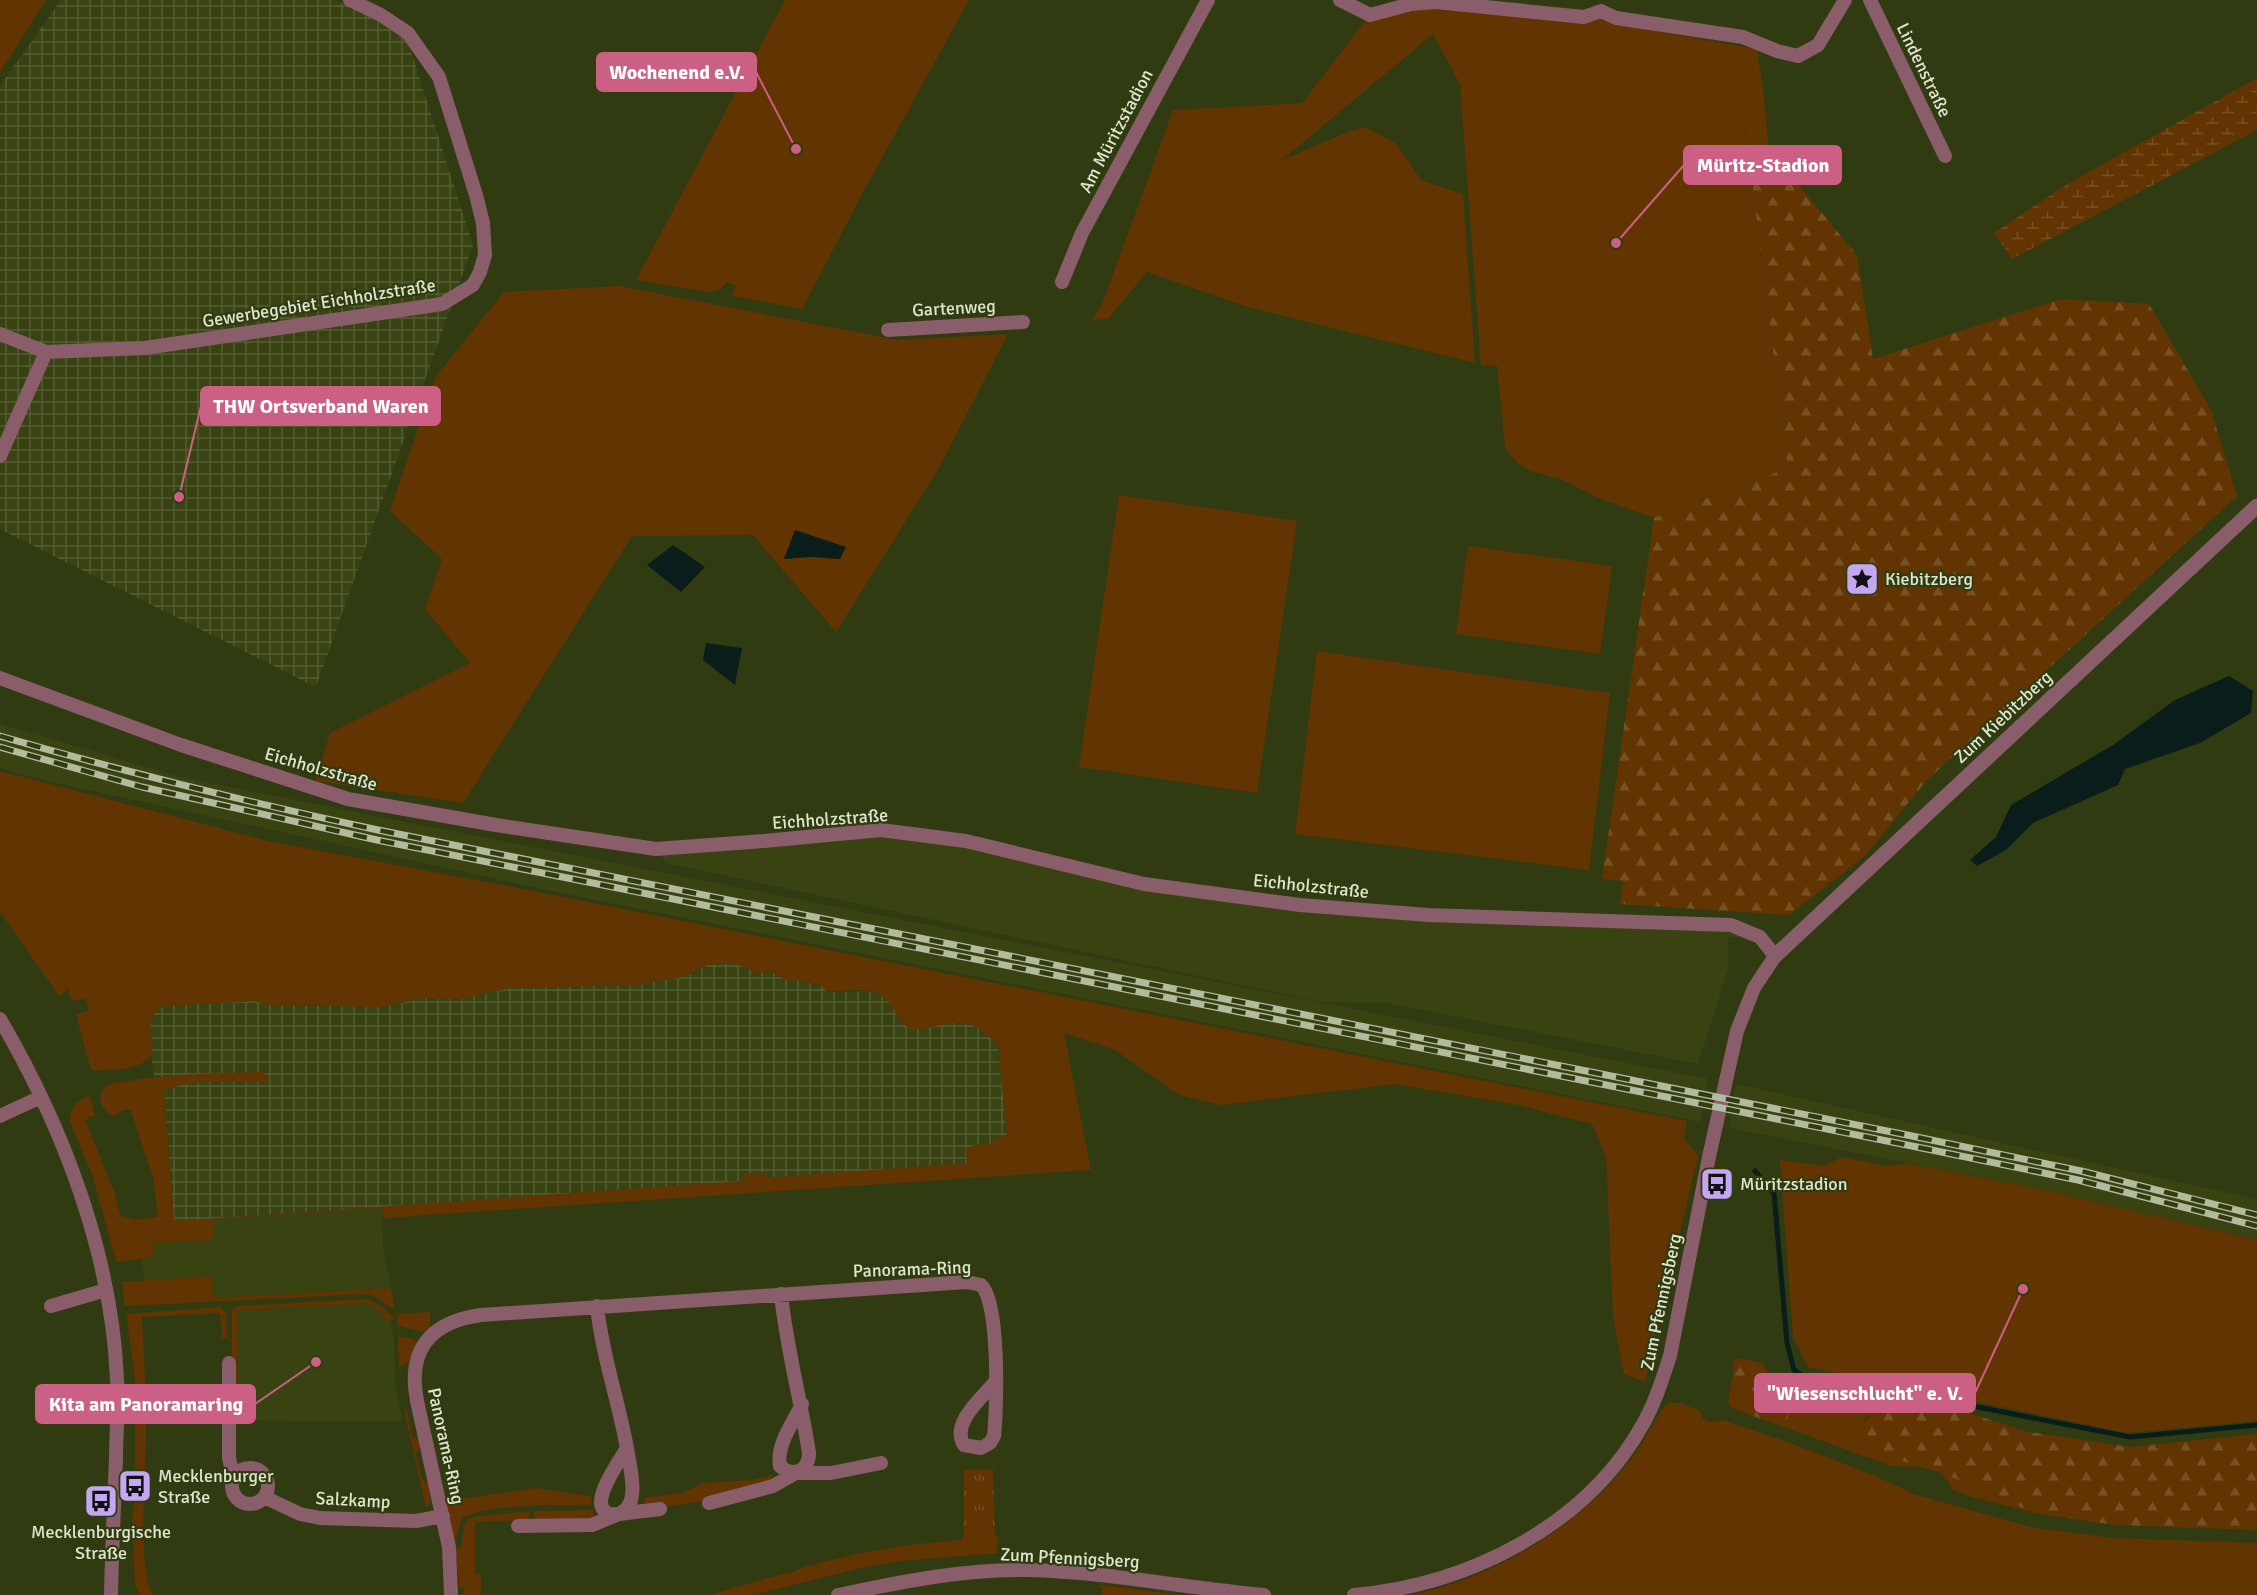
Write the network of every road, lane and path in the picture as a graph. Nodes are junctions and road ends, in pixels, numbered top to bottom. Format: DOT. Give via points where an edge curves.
graph roads {
  1 [pos="350,0"];
  2 [pos="1208,0"];
  3 [pos="1340,0"];
  4 [pos="1845,0"];
  5 [pos="1870,0"];
  6 [pos="1412,1"];
  7 [pos="1605,6"];
  8 [pos="1945,156"];
  9 [pos="1062,282"];
  10 [pos="1023,322"];
  11 [pos="888,330"];
  12 [pos="0,334"];
  13 [pos="46,352"];
  14 [pos="0,456"];
  15 [pos="2257,506"];
  16 [pos="0,678"];
  17 [pos="1775,956"];
  18 [pos="0,1019"];
  19 [pos="41,1097"];
  20 [pos="0,1116"];
  21 [pos="106,1290"];
  22 [pos="781,1294"];
  23 [pos="51,1306"];
  24 [pos="597,1306"];
  25 [pos="229,1363"];
  26 [pos="996,1382"];
  27 [pos="802,1404"];
  28 [pos="627,1448"];
  29 [pos="881,1463"];
  30 [pos="796,1473"];
  31 [pos="236,1474"];
  32 [pos="264,1497"];
  33 [pos="708,1503"];
  34 [pos="660,1509"];
  35 [pos="619,1514"];
  36 [pos="443,1516"];
  37 [pos="518,1527"];
  38 [pos="111,1595"];
  39 [pos="451,1595"];
  40 [pos="838,1595"];
  41 [pos="1264,1595"];
  42 [pos="1354,1595"];
  1 -- 13 [label="street, Gewerbegebiet Eichholzstraße" via="408,33 439,77 483,223 485,255 473,285 431,305 145,348"];
  2 -- 9 [label="street, Am Müritzstadion" via="1082,233"];
  3 -- 6 [label="street" via="1370,15"];
  4 -- 7 [label="street" via="1818,45 1798,56 1743,37 1616,18"];
  5 -- 8 [label="street, Lindenstraße"];
  6 -- 7 [label="street" via="1584,17"];
  10 -- 11 [label="street, Gartenweg"];
  12 -- 13 [label="street"];
  13 -- 14 [label="street"];
  15 -- 17 [label="street, Zum Kiebitzberg"];
  16 -- 17 [label="street, Eichholzstraße" via="182,745 348,799 496,825 656,849 881,830 966,842 1144,884 1300,905 1428,915 1731,925 1760,937"];
  17 -- 42 [label="street, Zum Pfennigsberg" via="1754,988 1737,1031 1661,1386 1622,1457 1564,1515 1492,1559 1413,1586"];
  18 -- 19 [label="street"];
  19 -- 20 [label="street"];
  19 -- 21 [label="street" via="85,1211"];
  21 -- 23 [label="street"];
  21 -- 38 [label="street" via="117,1381"];
  22 -- 24 [label="street, Panorama-Ring"];
  22 -- 26 [label="street, Panorama-Ring" via="967,1282 981,1285 990,1304"];
  22 -- 27 [label="street"];
  24 -- 28 [label="street"];
  24 -- 36 [label="street, Panorama-Ring" via="463,1317 436,1331 427,1341 416,1364 414,1388"];
  25 -- 31 [label="street, Salzkamp" via="229,1458"];
  26 -- 26 [label="street, Panorama-Ring" via="994,1436 981,1448 959,1449 964,1419"];
  27 -- 30 [label="street" via="809,1461"];
  27 -- 30 [label="street" via="778,1457 786,1472"];
  28 -- 35 [label="street" via="633,1495 627,1509"];
  28 -- 35 [label="street" via="601,1498 604,1511"];
  29 -- 30 [label="street" via="831,1473"];
  30 -- 33 [label="street" via="773,1486"];
  31 -- 32 [label="street" via="245,1469 261,1472 268,1486"];
  31 -- 32 [label="street, Salzkamp" via="232,1485 239,1500 255,1503"];
  32 -- 36 [label="street, Salzkamp" via="300,1514 320,1518 416,1521"];
  34 -- 35 [label="street"];
  35 -- 37 [label="street" via="592,1525"];
  36 -- 39 [label="street, Panorama-Ring"];
  40 -- 41 [label="street, Zum Pfennigsberg" via="937,1575 1028,1570"];
}
